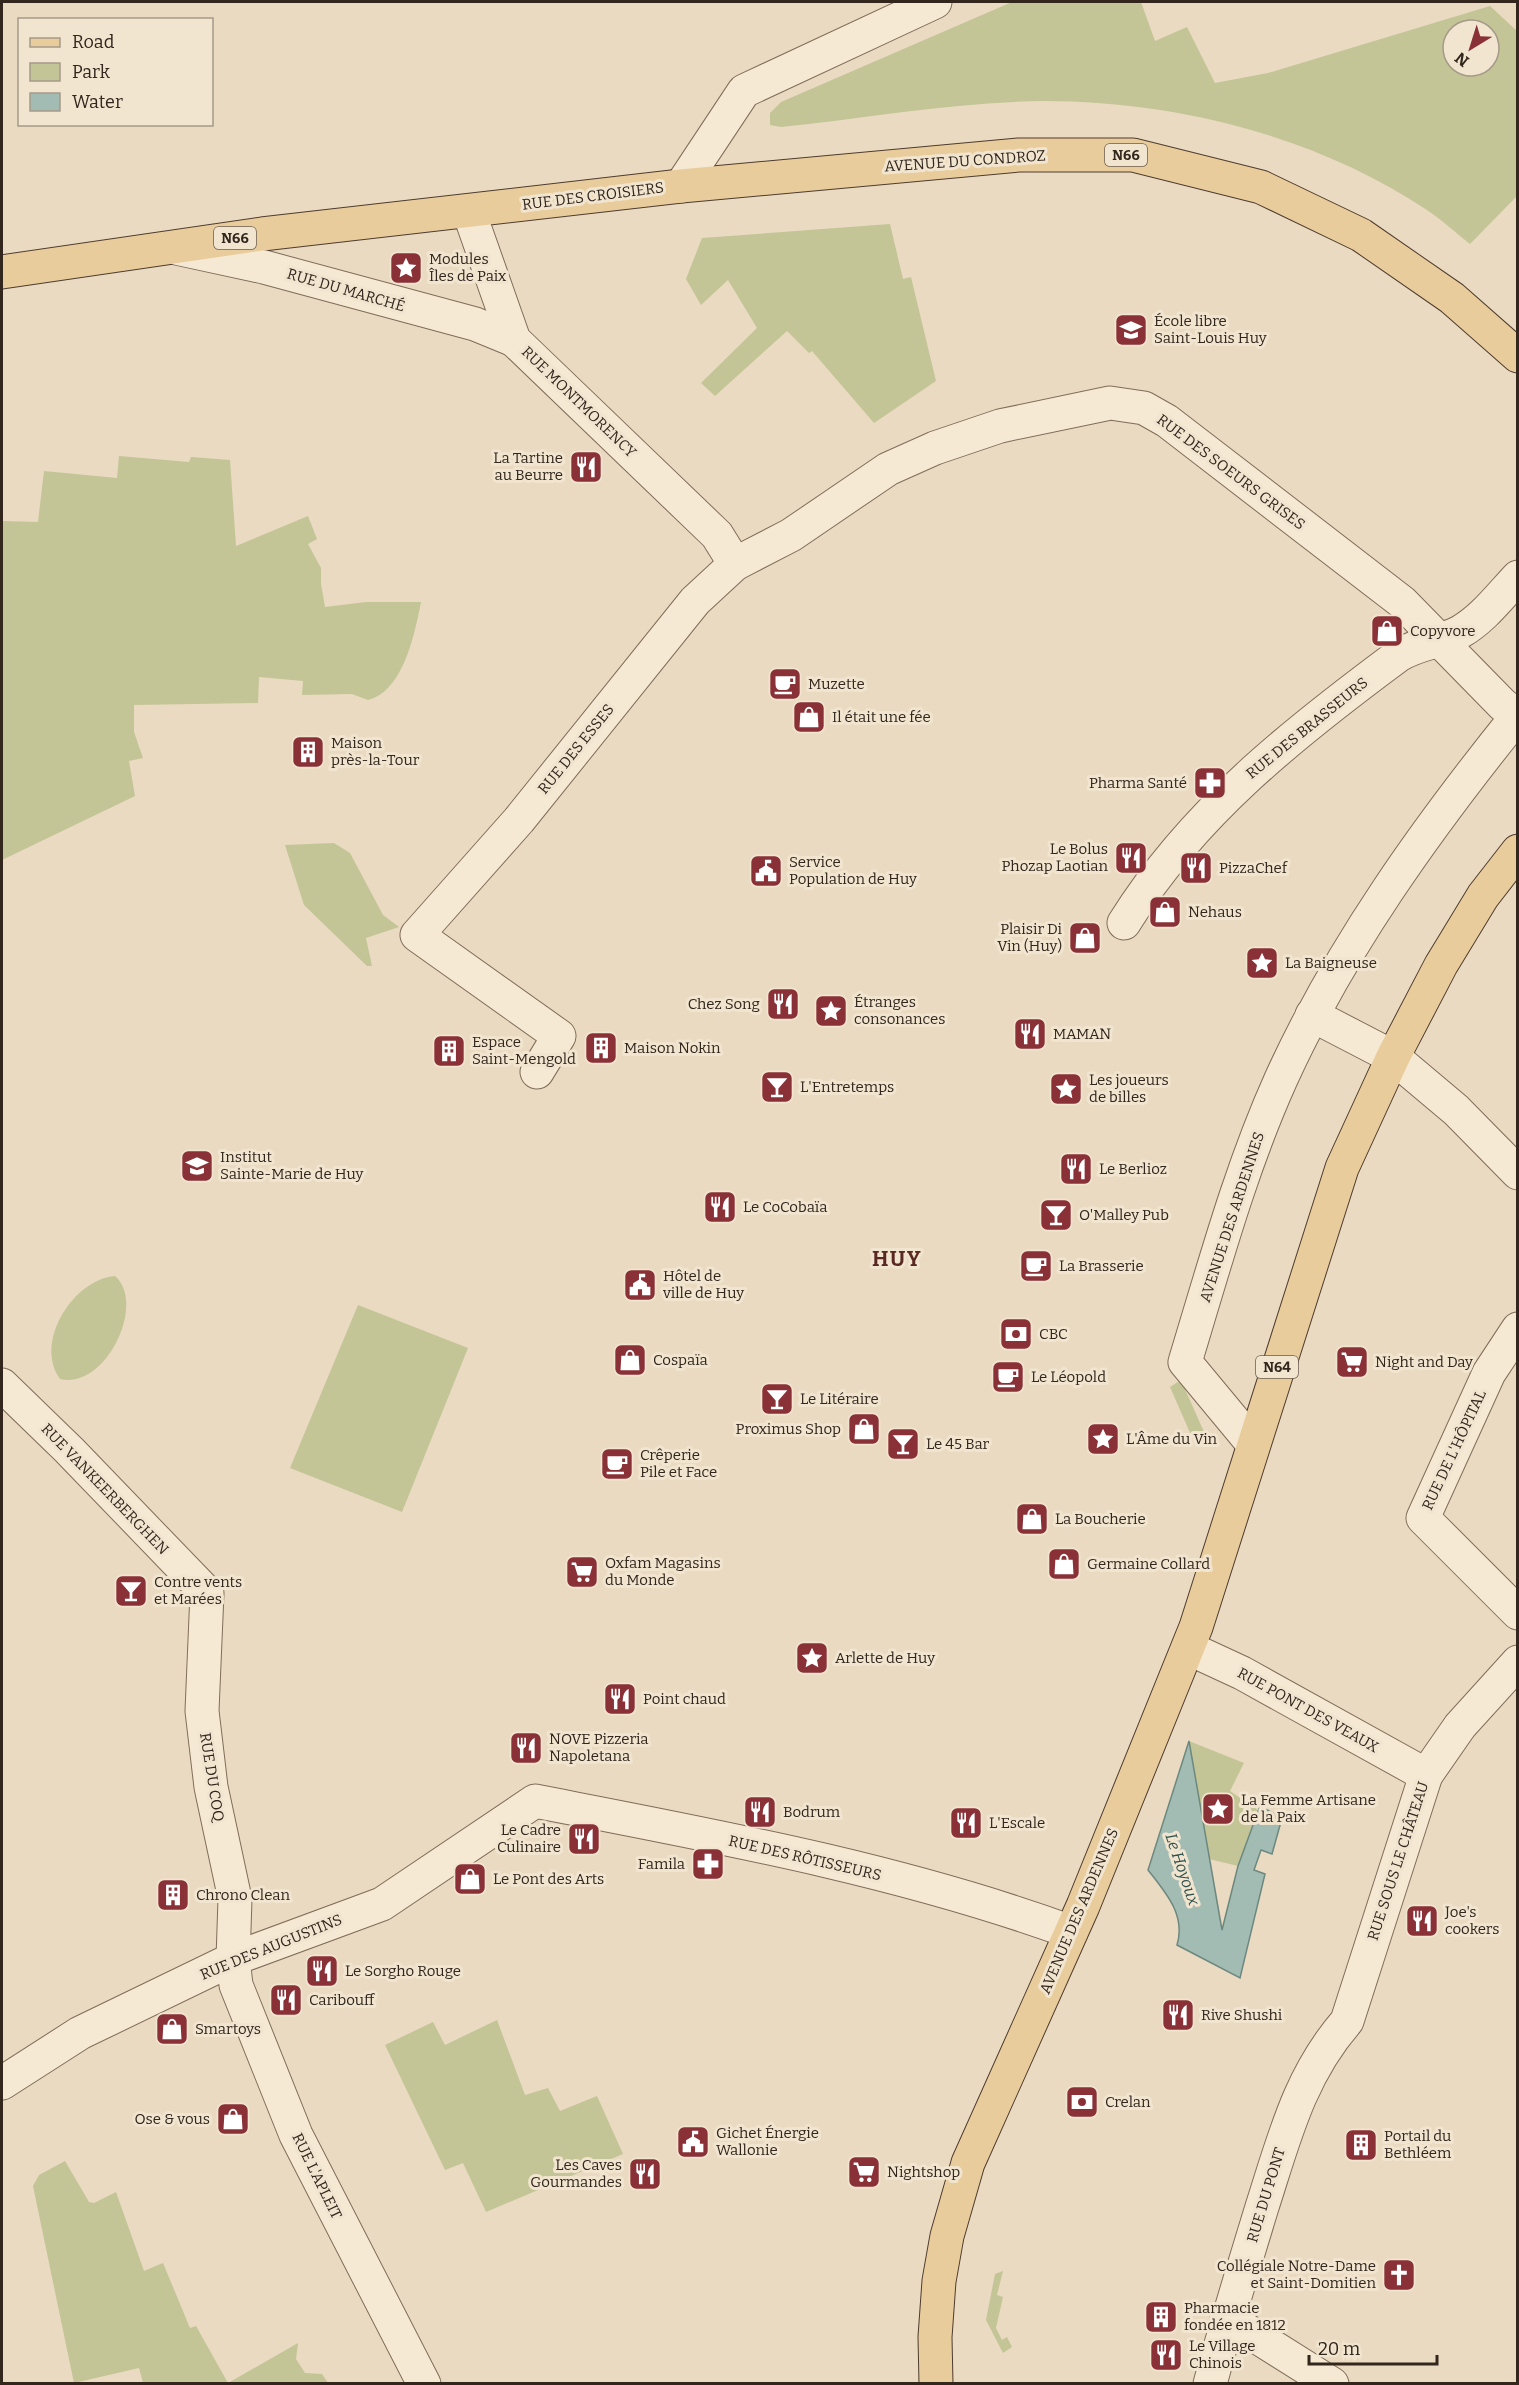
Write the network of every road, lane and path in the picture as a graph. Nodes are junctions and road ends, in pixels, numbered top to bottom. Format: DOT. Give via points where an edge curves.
graph roads {
  1 [pos="935,2"];
  2 [pos="681,186"];
  3 [pos="469,212"];
  4 [pos="174,247"];
  5 [pos="2,272"];
  6 [pos="514,340"];
  7 [pos="1518,356"];
  8 [pos="735,564"];
  9 [pos="1518,577"];
  10 [pos="1439,639"];
  11 [pos="1517,716"];
  12 [pos="1518,851"];
  13 [pos="1124,923"];
  14 [pos="1312,1015"];
  15 [pos="1393,1057"];
  16 [pos="537,1072"];
  17 [pos="1518,1173"];
  18 [pos="1518,1329"];
  19 [pos="2,1385"];
  20 [pos="1253,1444"];
  21 [pos="207,1593"];
  22 [pos="1518,1613"];
  23 [pos="1188,1648"];
  24 [pos="1518,1662"];
  25 [pos="1426,1775"];
  26 [pos="535,1801"];
  27 [pos="1071,1932"];
  28 [pos="232,1959"];
  29 [pos="1326,2045"];
  30 [pos="2,2081"];
  31 [pos="1227,2318"];
  32 [pos="424,2384"];
  33 [pos="936,2384"];
  34 [pos="1210,2384"];
  35 [pos="1332,2384"];
  1 -- 2 [label="street, RUE DES CROISIERS" via="744,91"];
  2 -- 3 [label="main road, RUE DES CROISIERS / N66"];
  2 -- 7 [label="main road, AVENUE DU CONDROZ / N66" via="1019,155 1133,155 1261,187 1360,235 1452,298"];
  3 -- 4 [label="main road, RUE DU MARCHÉ / N66"];
  3 -- 6 [label="street, RUE MONTMORENCY"];
  4 -- 5 [label="main road, RUE DU MARCHÉ / N66"];
  4 -- 6 [label="street, RUE DU MARCHÉ" via="475,324"];
  6 -- 8 [label="street, RUE MONTMORENCY" via="717,535"];
  8 -- 10 [label="street, RUE DES SOEURS GRISES" via="791,535 888,469 935,448 1000,426 1110,403 1144,408 1167,422 1402,602"];
  8 -- 16 [label="street, RUE DES ESSES" via="695,601 519,820 417,935 559,1036"];
  9 -- 10 [label="street, RUE DES BRASSEURS" via="1475,622"];
  10 -- 11 [label="street, RUE DES SOEURS GRISES"];
  10 -- 13 [label="street, RUE DES BRASSEURS" via="1399,655 1265,759 1168,860"];
  11 -- 14 [label="street, AVENUE DES ARDENNES" via="1379,902"];
  12 -- 15 [label="main road, AVENUE DES ARDENNES / N64" via="1458,935"];
  14 -- 15 [label="street"];
  14 -- 20 [label="street, AVENUE DES ARDENNES" via="1281,1080 1238,1189 1185,1362"];
  15 -- 17 [label="street" via="1456,1110"];
  15 -- 20 [label="main road, AVENUE DES ARDENNES / N64" via="1342,1168"];
  18 -- 22 [label="street, RUE DE L'HÔPITAL" via="1489,1373 1423,1518"];
  19 -- 21 [label="street, RUE VANKEERBERGHEN"];
  20 -- 23 [label="main road, AVENUE DES ARDENNES / N64"];
  21 -- 28 [label="street, RUE DU COQ" via="201,1711 211,1787 235,1899"];
  23 -- 25 [label="street, RUE PONT DES VEAUX" via="1242,1673"];
  23 -- 27 [label="main road, AVENUE DES ARDENNES / N64"];
  24 -- 25 [label="street, RUE SOUS LE CHÂTEAU" via="1460,1726"];
  25 -- 29 [label="street, RUE SOUS LE CHÂTEAU" via="1347,2021"];
  26 -- 27 [label="street, RUE DES RÔTISSEURS" via="846,1866 997,1905"];
  26 -- 28 [label="street, RUE DES AUGUSTINS" via="382,1904"];
  27 -- 33 [label="main road, AVENUE DES ARDENNES" via="958,2192 939,2281"];
  28 -- 30 [label="street, RUE DES AUGUSTINS" via="80,2033"];
  28 -- 32 [label="street, RUE L'APLEIT" via="236,1986 296,2135"];
  29 -- 31 [label="street, RUE DU PONT" via="1295,2104"];
  31 -- 34 [label="street, RUE DU PONT"];
  31 -- 35 [label="street"];
}
